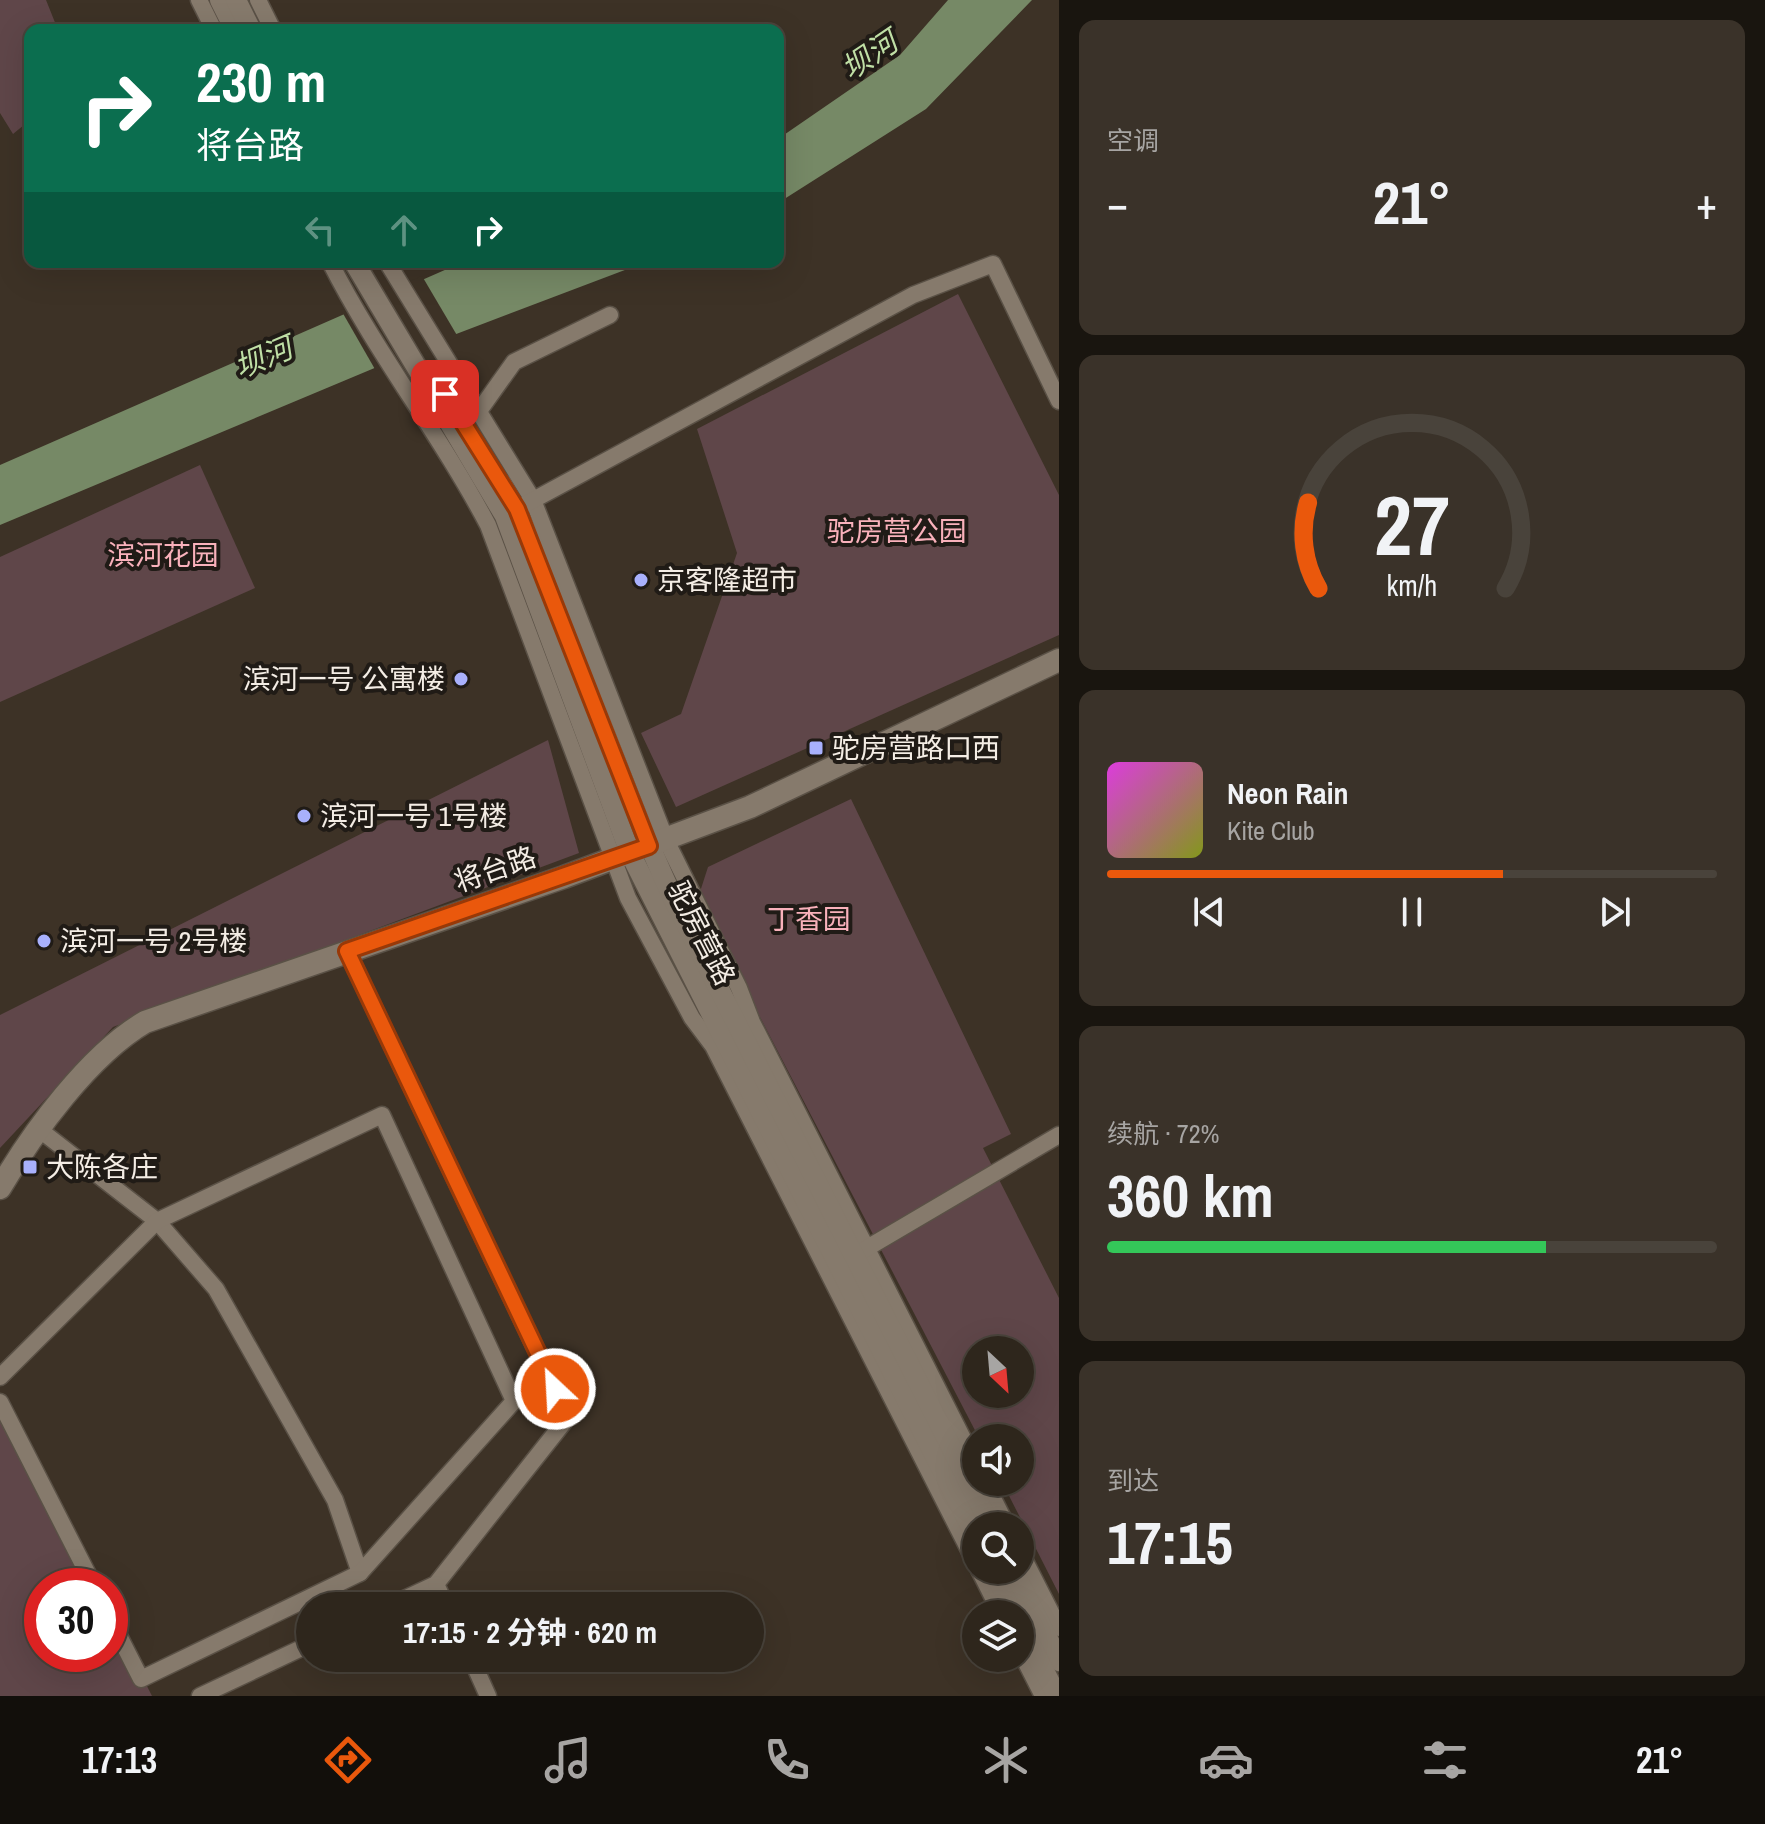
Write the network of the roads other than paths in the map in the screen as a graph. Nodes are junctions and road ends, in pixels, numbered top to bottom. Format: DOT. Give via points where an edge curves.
graph roads {
  1 [pos="199,0"];
  2 [pos="220,0"];
  3 [pos="236,0"];
  4 [pos="258,0"];
  5 [pos="211,24"];
  6 [pos="232,24"];
  7 [pos="248,24"];
  8 [pos="270,24"];
  9 [pos="333,268"];
  10 [pos="364,268"];
  11 [pos="382,278"];
  12 [pos="610,315"];
  13 [pos="434,370"];
  14 [pos="1059,401"];
  15 [pos="479,411"];
  16 [pos="511,513"];
  17 [pos="1059,660"];
  18 [pos="639,849"];
  19 [pos="347,951"];
  20 [pos="40,1130"];
  21 [pos="1059,1135"];
  22 [pos="0,1188"];
  23 [pos="157,1221"];
  24 [pos="860,1252"];
  25 [pos="0,1377"];
  26 [pos="0,1402"];
  27 [pos="962,1438"];
  28 [pos="964,1512"];
  29 [pos="984,1512"];
  30 [pos="962,1536"];
  31 [pos="85,1568"];
  32 [pos="360,1573"];
  33 [pos="1034,1579"];
  34 [pos="436,1584"];
  35 [pos="1020,1584"];
  36 [pos="419,1592"];
  37 [pos="440,1592"];
  38 [pos="1059,1628"];
  39 [pos="296,1651"];
  40 [pos="1034,1651"];
  41 [pos="128,1653"];
  42 [pos="1059,1661"];
  43 [pos="477,1672"];
  44 [pos="1031,1672"];
  45 [pos="200,1696"];
  46 [pos="488,1696"];
  47 [pos="1043,1696"];
  48 [pos="1057,1696"];
  1 -- 5 [label="street"];
  2 -- 6 [label="street"];
  3 -- 7 [label="street"];
  4 -- 8 [label="street"];
  9 -- 16 [label="street" via="459,469"];
  10 -- 11 [label="street, 驼房营路"];
  11 -- 13 [label="street, 驼房营路"];
  12 -- 15 [label="street" via="514,362"];
  13 -- 15 [label="street"];
  13 -- 16 [label="street, 驼房营路"];
  14 -- 16 [label="street" via="993,264 913,295"];
  15 -- 16 [label="street"];
  16 -- 18 [label="street, 驼房营路"];
  16 -- 18 [label="street"];
  17 -- 18 [label="main road, 将台路" via="794,787"];
  18 -- 19 [label="main road, 将台路"];
  18 -- 24 [label="street, 驼房营路"];
  18 -- 28 [label="street, 驼房营路"];
  18 -- 30 [label="street" via="628,898 692,1018 713,1046"];
  19 -- 20 [label="main road, 将台路" via="180,1008 127,1032 95,1062"];
  19 -- 34 [label="street" via="568,1417"];
  20 -- 22 [label="main road, 将台路"];
  20 -- 23 [label="street"];
  21 -- 24 [label="street"];
  23 -- 25 [label="street"];
  23 -- 32 [label="street" via="216,1289 335,1500"];
  23 -- 32 [label="street" via="382,1115 514,1401"];
  24 -- 27 [label="street"];
  24 -- 29 [label="street, 驼房营路"];
  26 -- 31 [label="street"];
  32 -- 41 [label="street" via="141,1679"];
  33 -- 38 [label="street"];
  34 -- 36 [label="street"];
  34 -- 37 [label="street"];
  35 -- 42 [label="street"];
  39 -- 45 [label="street"];
  40 -- 48 [label="street"];
  43 -- 46 [label="street"];
  44 -- 47 [label="street"];
}
